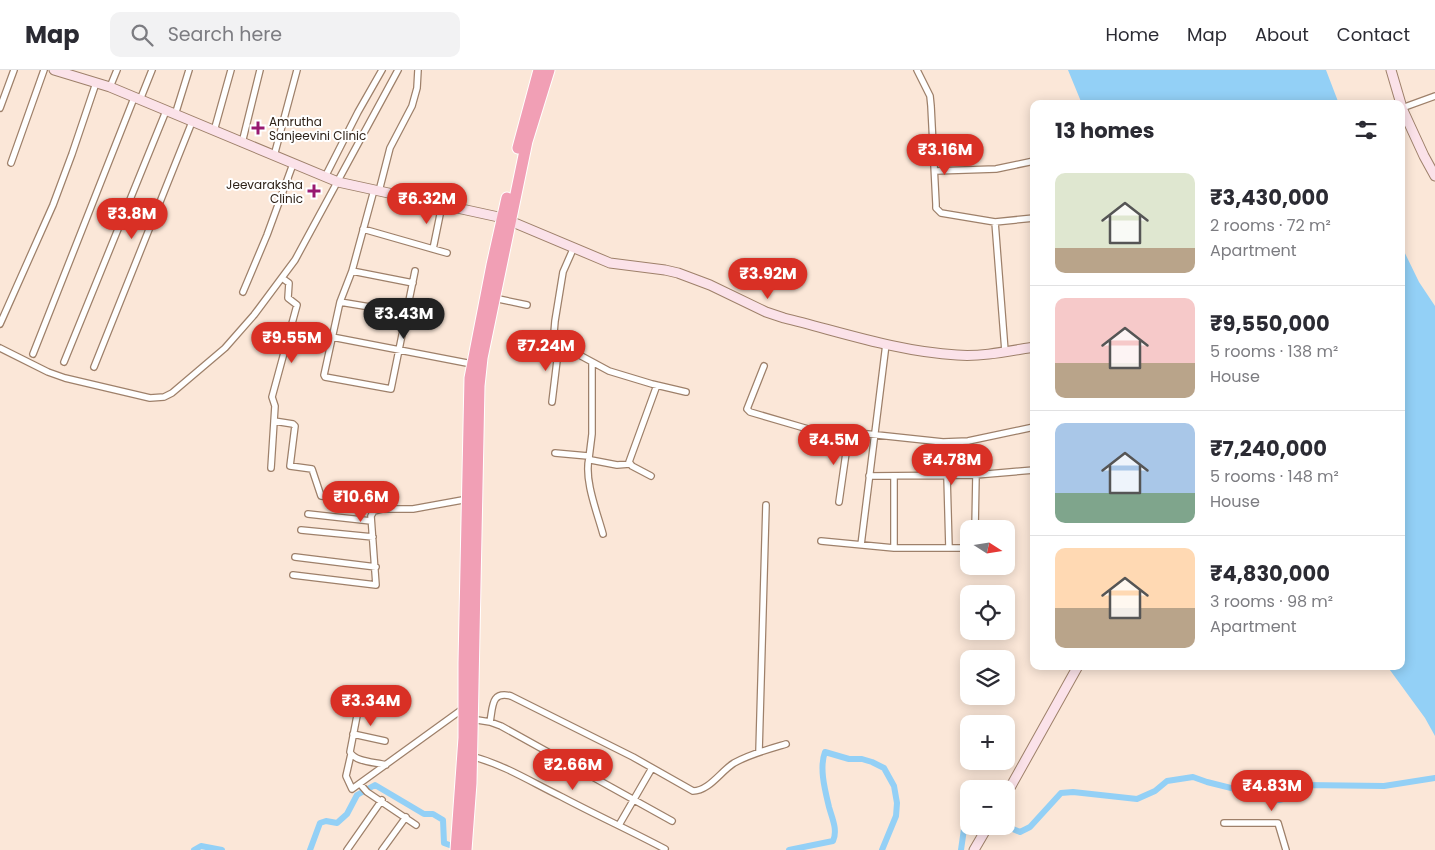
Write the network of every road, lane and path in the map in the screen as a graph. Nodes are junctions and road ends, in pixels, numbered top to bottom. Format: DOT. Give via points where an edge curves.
graph roads {
  1 [pos="14,70"];
  2 [pos="44,70"];
  3 [pos="54,70"];
  4 [pos="117,70"];
  5 [pos="152,70"];
  6 [pos="189,70"];
  7 [pos="231,70"];
  8 [pos="260,70"];
  9 [pos="297,70"];
  10 [pos="382,70"];
  11 [pos="398,70"];
  12 [pos="418,70"];
  13 [pos="538,70"];
  14 [pos="549,70"];
  15 [pos="917,70"];
  16 [pos="1391,70"];
  17 [pos="80,74"];
  18 [pos="96,83"];
  19 [pos="110,87"];
  20 [pos="1435,96"];
  21 [pos="137,99"];
  22 [pos="1399,100"];
  23 [pos="1405,105"];
  24 [pos="0,108"];
  25 [pos="166,111"];
  26 [pos="175,115"];
  27 [pos="1405,115"];
  28 [pos="192,122"];
  29 [pos="214,131"];
  30 [pos="242,143"];
  31 [pos="274,156"];
  32 [pos="1030,162"];
  33 [pos="12,163"];
  34 [pos="293,164"];
  35 [pos="935,171"];
  36 [pos="1435,176"];
  37 [pos="332,180"];
  38 [pos="376,190"];
  39 [pos="442,205"];
  40 [pos="1030,218"];
  41 [pos="507,219"];
  42 [pos="995,222"];
  43 [pos="362,229"];
  44 [pos="574,247"];
  45 [pos="433,249"];
  46 [pos="447,253"];
  47 [pos="415,270"];
  48 [pos="352,271"];
  49 [pos="282,278"];
  50 [pos="413,283"];
  51 [pos="242,292"];
  52 [pos="494,298"];
  53 [pos="340,302"];
  54 [pos="527,305"];
  55 [pos="406,313"];
  56 [pos="0,324"];
  57 [pos="332,337"];
  58 [pos="559,344"];
  59 [pos="886,344"];
  60 [pos="0,348"];
  61 [pos="1030,348"];
  62 [pos="399,350"];
  63 [pos="1005,351"];
  64 [pos="33,354"];
  65 [pos="64,362"];
  66 [pos="592,363"];
  67 [pos="472,364"];
  68 [pos="764,366"];
  69 [pos="94,367"];
  70 [pos="657,385"];
  71 [pos="686,392"];
  72 [pos="552,402"];
  73 [pos="274,421"];
  74 [pos="1030,428"];
  75 [pos="849,432"];
  76 [pos="875,436"];
  77 [pos="943,442"];
  78 [pos="555,453"];
  79 [pos="589,457"];
  80 [pos="630,464"];
  81 [pos="271,468"];
  82 [pos="1030,470"];
  83 [pos="976,474"];
  84 [pos="651,476"];
  85 [pos="870,476"];
  86 [pos="894,476"];
  87 [pos="947,476"];
  88 [pos="468,499"];
  89 [pos="839,502"];
  90 [pos="766,504"];
  91 [pos="382,509"];
  92 [pos="308,514"];
  93 [pos="975,520"];
  94 [pos="371,521"];
  95 [pos="301,530"];
  96 [pos="603,534"];
  97 [pos="373,537"];
  98 [pos="821,541"];
  99 [pos="861,545"];
  100 [pos="894,548"];
  101 [pos="949,548"];
  102 [pos="960,548"];
  103 [pos="295,557"];
  104 [pos="376,567"];
  105 [pos="293,574"];
  106 [pos="1076,670"];
  107 [pos="361,695"];
  108 [pos="467,715"];
  109 [pos="490,722"];
  110 [pos="353,734"];
  111 [pos="385,741"];
  112 [pos="786,744"];
  113 [pos="758,752"];
  114 [pos="351,754"];
  115 [pos="471,756"];
  116 [pos="386,765"];
  117 [pos="652,768"];
  118 [pos="1014,780"];
  119 [pos="364,788"];
  120 [pos="634,798"];
  121 [pos="382,800"];
  122 [pos="406,817"];
  123 [pos="672,821"];
  124 [pos="1224,823"];
  125 [pos="416,825"];
  126 [pos="619,825"];
  127 [pos="982,835"];
  128 [pos="462,836"];
  129 [pos="665,849"];
  130 [pos="347,850"];
  131 [pos="382,850"];
  132 [pos="456,850"];
  133 [pos="466,850"];
  134 [pos="974,850"];
  135 [pos="1286,850"];
  1 -- 24 [label="street"];
  2 -- 33 [label="street"];
  3 -- 17 [label="street"];
  4 -- 19 [label="street"];
  5 -- 21 [label="street"];
  6 -- 26 [label="street"];
  7 -- 29 [label="street"];
  8 -- 30 [label="street"];
  9 -- 31 [label="street"];
  10 -- 37 [label="street" via="358,112"];
  11 -- 37 [label="street"];
  12 -- 38 [label="street" via="412,106 390,148"];
  13 -- 41 [label="highway" via="521,132"];
  14 -- 41 [label="highway"];
  15 -- 35 [label="street" via="930,96"];
  16 -- 22 [label="street"];
  17 -- 18 [label="street"];
  18 -- 19 [label="street"];
  18 -- 56 [label="street" via="53,205"];
  19 -- 21 [label="street"];
  20 -- 23 [label="street"];
  21 -- 25 [label="street"];
  21 -- 64 [label="street"];
  25 -- 26 [label="street"];
  25 -- 65 [label="street"];
  26 -- 28 [label="street"];
  27 -- 36 [label="street"];
  28 -- 29 [label="street"];
  28 -- 69 [label="street"];
  29 -- 30 [label="street"];
  30 -- 31 [label="street"];
  31 -- 34 [label="street"];
  32 -- 35 [label="street" via="996,169"];
  34 -- 37 [label="street"];
  34 -- 51 [label="street"];
  35 -- 42 [label="street" via="938,211"];
  37 -- 38 [label="street"];
  37 -- 49 [label="street" via="295,260"];
  38 -- 39 [label="street"];
  38 -- 43 [label="street"];
  39 -- 41 [label="street"];
  39 -- 45 [label="street"];
  40 -- 42 [label="street"];
  41 -- 44 [label="street"];
  41 -- 52 [label="highway"];
  41 -- 67 [label="highway"];
  42 -- 63 [label="street"];
  43 -- 45 [label="street"];
  43 -- 48 [label="street"];
  44 -- 58 [label="street" via="563,272 555,321 554,333"];
  44 -- 59 [label="street" via="610,263 678,273 766,312"];
  45 -- 46 [label="street"];
  47 -- 50 [label="street"];
  48 -- 50 [label="street"];
  48 -- 53 [label="street"];
  49 -- 60 [label="street" via="225,348 164,397 150,398 65,378"];
  49 -- 73 [label="street" via="289,283 288,298 297,304 272,397"];
  50 -- 55 [label="street"];
  52 -- 54 [label="street"];
  52 -- 108 [label="highway" via="479,386"];
  53 -- 55 [label="street"];
  53 -- 57 [label="street"];
  55 -- 62 [label="street"];
  57 -- 62 [label="street"];
  57 -- 62 [label="street" via="325,377 381,388 391,389"];
  58 -- 66 [label="street"];
  58 -- 72 [label="street"];
  59 -- 63 [label="street" via="956,355"];
  59 -- 76 [label="street"];
  61 -- 63 [label="street"];
  62 -- 67 [label="street"];
  66 -- 70 [label="street"];
  66 -- 79 [label="street"];
  67 -- 88 [label="highway"];
  68 -- 75 [label="street" via="747,409 750,412 808,429"];
  70 -- 71 [label="street"];
  70 -- 80 [label="street"];
  73 -- 81 [label="street"];
  73 -- 91 [label="street" via="295,426 290,466 312,469 321,496 372,500"];
  74 -- 77 [label="street" via="968,441"];
  75 -- 76 [label="street"];
  75 -- 89 [label="street"];
  76 -- 77 [label="street"];
  76 -- 85 [label="street"];
  77 -- 87 [label="street"];
  78 -- 79 [label="street"];
  79 -- 80 [label="street" via="617,465"];
  79 -- 96 [label="street" via="590,482"];
  80 -- 84 [label="street"];
  82 -- 83 [label="street"];
  83 -- 87 [label="street"];
  83 -- 93 [label="street"];
  85 -- 86 [label="street"];
  85 -- 99 [label="street"];
  86 -- 87 [label="street"];
  86 -- 100 [label="street"];
  87 -- 101 [label="street"];
  88 -- 91 [label="street" via="413,510"];
  88 -- 108 [label="highway"];
  90 -- 113 [label="street"];
  91 -- 94 [label="street" via="372,513"];
  92 -- 94 [label="street"];
  94 -- 97 [label="street"];
  95 -- 97 [label="street"];
  97 -- 104 [label="street"];
  98 -- 99 [label="street"];
  99 -- 100 [label="street"];
  100 -- 101 [label="street"];
  101 -- 102 [label="street"];
  103 -- 104 [label="street"];
  104 -- 105 [label="street" via="376,584"];
  106 -- 118 [label="street"];
  107 -- 110 [label="street"];
  108 -- 109 [label="street"];
  108 -- 115 [label="highway"];
  108 -- 116 [label="street"];
  108 -- 128 [label="highway"];
  109 -- 117 [label="street" via="497,696 511,696"];
  109 -- 120 [label="street"];
  110 -- 111 [label="street"];
  110 -- 114 [label="street"];
  112 -- 113 [label="street"];
  113 -- 117 [label="street" via="734,763 699,790 688,789"];
  114 -- 116 [label="street"];
  114 -- 119 [label="street" via="347,780 352,789"];
  115 -- 126 [label="street" via="512,770"];
  115 -- 128 [label="highway"];
  116 -- 119 [label="street"];
  117 -- 120 [label="street"];
  119 -- 121 [label="street"];
  120 -- 123 [label="street"];
  120 -- 126 [label="street"];
  121 -- 122 [label="street"];
  121 -- 130 [label="street"];
  122 -- 125 [label="street"];
  122 -- 131 [label="street"];
  124 -- 135 [label="street" via="1278,823"];
  126 -- 129 [label="street"];
  127 -- 134 [label="street"];
  128 -- 132 [label="highway"];
  128 -- 133 [label="highway"];
}
